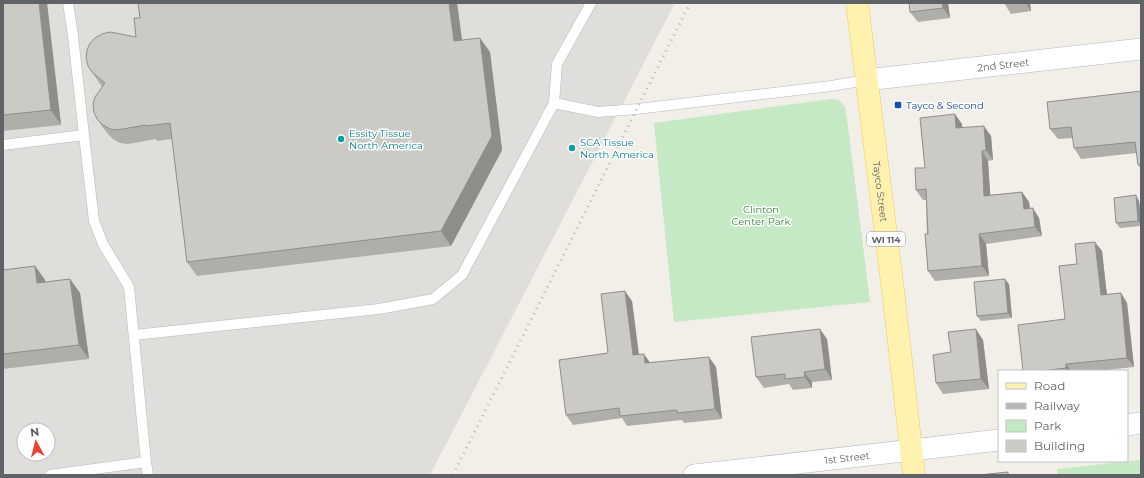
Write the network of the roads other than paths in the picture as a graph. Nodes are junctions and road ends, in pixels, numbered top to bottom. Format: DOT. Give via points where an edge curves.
graph roads {
  1 [pos="68,3"];
  2 [pos="591,3"];
  3 [pos="857,3"];
  4 [pos="1141,49"];
  5 [pos="866,80"];
  6 [pos="554,103"];
  7 [pos="84,135"];
  8 [pos="3,145"];
  9 [pos="134,335"];
  10 [pos="1141,423"];
  11 [pos="1128,425"];
  12 [pos="998,440"];
  13 [pos="911,450"];
  14 [pos="146,462"];
  15 [pos="50,475"];
  16 [pos="148,475"];
  17 [pos="694,475"];
  18 [pos="914,475"];
  1 -- 7 [label="lane"];
  2 -- 6 [label="lane" via="557,64"];
  3 -- 5 [label="main road, Tayco Street / WI 114"];
  4 -- 5 [label="street, 2nd Street"];
  5 -- 6 [label="lane" via="598,112"];
  5 -- 13 [label="main road, Tayco Street / WI 114"];
  6 -- 9 [label="lane" via="462,275 433,300 379,309"];
  7 -- 8 [label="lane"];
  7 -- 9 [label="lane" via="94,221 103,244 129,287"];
  9 -- 14 [label="lane"];
  10 -- 11 [label="street"];
  12 -- 13 [label="street, 1st Street"];
  13 -- 17 [label="street, 1st Street"];
  13 -- 18 [label="main road, Tayco Street / WI 114"];
  14 -- 15 [label="lane"];
  14 -- 16 [label="lane"];
}
